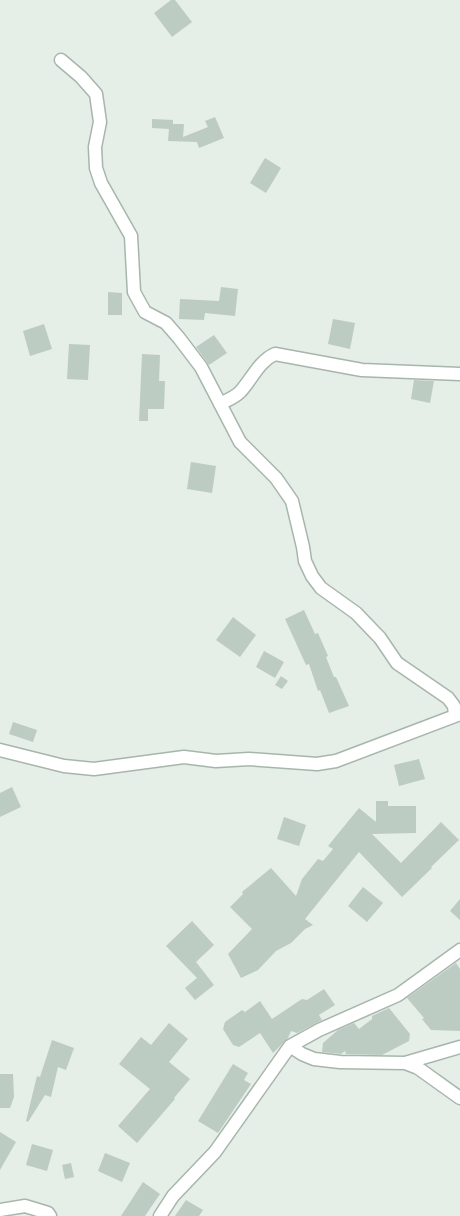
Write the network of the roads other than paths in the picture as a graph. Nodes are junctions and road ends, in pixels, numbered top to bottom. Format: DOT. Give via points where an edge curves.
graph roads {
  1 [pos="61,60"];
  2 [pos="460,374"];
  3 [pos="220,404"];
  4 [pos="457,714"];
  5 [pos="0,750"];
  6 [pos="460,950"];
  7 [pos="290,1046"];
  8 [pos="460,1047"];
  9 [pos="405,1063"];
  10 [pos="460,1098"];
  11 [pos="0,1210"];
  12 [pos="50,1216"];
  13 [pos="160,1216"];
  1 -- 3 [label="street" via="96,94 100,122 95,147 96,168 131,236 134,292 145,312 166,323 180,338 201,366"];
  2 -- 3 [label="street" via="362,370 275,354 266,359 239,392"];
  3 -- 4 [label="street" via="240,442 276,478 292,501 305,561 321,588 356,613 380,638 397,663 448,698"];
  4 -- 5 [label="street" via="336,761 318,764 184,757 94,768 64,766"];
  6 -- 7 [label="street" via="398,995"];
  7 -- 9 [label="street" via="314,1059"];
  7 -- 13 [label="street" via="215,1152 173,1196"];
  8 -- 9 [label="street"];
  9 -- 10 [label="street" via="418,1068"];
  11 -- 12 [label="street" via="25,1206"];
}
